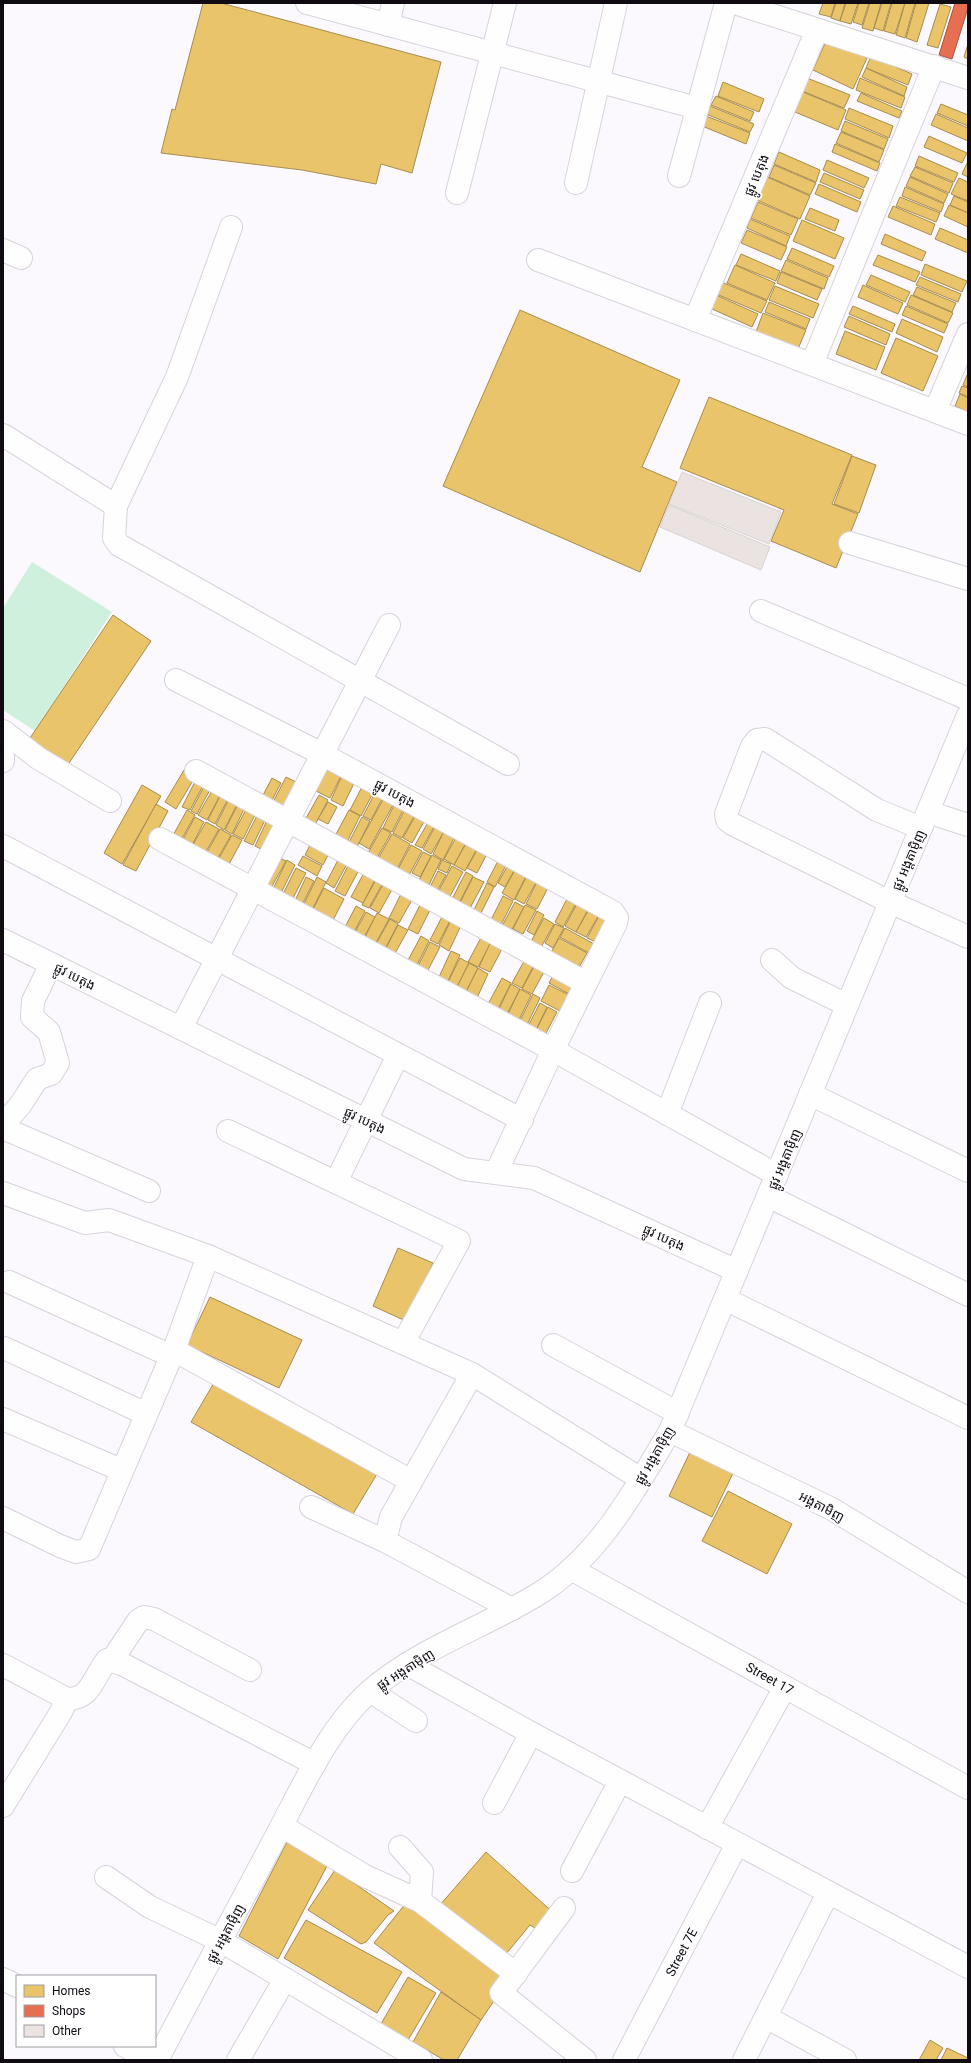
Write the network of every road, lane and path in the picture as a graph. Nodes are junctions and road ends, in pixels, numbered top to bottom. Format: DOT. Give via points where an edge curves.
graph roads {
  1 [pos="393,3"];
  2 [pos="505,3"];
  3 [pos="616,3"];
  4 [pos="726,3"];
  5 [pos="735,3"];
  6 [pos="316,4"];
  7 [pos="388,25"];
  8 [pos="817,30"];
  9 [pos="493,53"];
  10 [pos="934,66"];
  11 [pos="968,78"];
  12 [pos="599,82"];
  13 [pos="697,108"];
  14 [pos="679,176"];
  15 [pos="576,183"];
  16 [pos="457,193"];
  17 [pos="231,227"];
  18 [pos="538,260"];
  19 [pos="695,320"];
  20 [pos="968,334"];
  21 [pos="812,364"];
  22 [pos="936,411"];
  23 [pos="968,424"];
  24 [pos="3,435"];
  25 [pos="116,506"];
  26 [pos="850,543"];
  27 [pos="968,579"];
  28 [pos="761,611"];
  29 [pos="389,625"];
  30 [pos="176,680"];
  31 [pos="360,680"];
  32 [pos="968,699"];
  33 [pos="965,728"];
  34 [pos="3,731"];
  35 [pos="322,754"];
  36 [pos="3,757"];
  37 [pos="3,761"];
  38 [pos="508,764"];
  39 [pos="196,771"];
  40 [pos="110,801"];
  41 [pos="924,820"];
  42 [pos="287,822"];
  43 [pos="968,825"];
  44 [pos="160,839"];
  45 [pos="3,846"];
  46 [pos="252,889"];
  47 [pos="890,902"];
  48 [pos="968,937"];
  49 [pos="3,940"];
  50 [pos="216,959"];
  51 [pos="772,960"];
  52 [pos="52,964"];
  53 [pos="586,983"];
  54 [pos="710,1003"];
  55 [pos="847,1005"];
  56 [pos="181,1028"];
  57 [pos="553,1050"];
  58 [pos="398,1055"];
  59 [pos="810,1094"];
  60 [pos="667,1114"];
  61 [pos="522,1120"];
  62 [pos="367,1121"];
  63 [pos="3,1127"];
  64 [pos="228,1131"];
  65 [pos="968,1170"];
  66 [pos="496,1173"];
  67 [pos="777,1175"];
  68 [pos="336,1182"];
  69 [pos="149,1191"];
  70 [pos="3,1193"];
  71 [pos="768,1196"];
  72 [pos="208,1256"];
  73 [pos="737,1270"];
  74 [pos="9,1282"];
  75 [pos="968,1295"];
  76 [pos="725,1299"];
  77 [pos="403,1343"];
  78 [pos="553,1345"];
  79 [pos="4,1348"];
  80 [pos="172,1353"];
  81 [pos="472,1374"];
  82 [pos="146,1414"];
  83 [pos="968,1418"];
  84 [pos="3,1419"];
  85 [pos="674,1422"];
  86 [pos="121,1470"];
  87 [pos="641,1480"];
  88 [pos="411,1481"];
  89 [pos="310,1507"];
  90 [pos="3,1518"];
  91 [pos="385,1541"];
  92 [pos="571,1569"];
  93 [pos="968,1592"];
  94 [pos="512,1609"];
  95 [pos="112,1660"];
  96 [pos="408,1664"];
  97 [pos="3,1665"];
  98 [pos="250,1670"];
  99 [pos="785,1687"];
  100 [pos="370,1691"];
  101 [pos="67,1699"];
  102 [pos="416,1721"];
  103 [pos="531,1733"];
  104 [pos="315,1764"];
  105 [pos="620,1780"];
  106 [pos="968,1788"];
  107 [pos="494,1803"];
  108 [pos="3,1806"];
  109 [pos="282,1826"];
  110 [pos="707,1828"];
  111 [pos="737,1844"];
  112 [pos="400,1847"];
  113 [pos="572,1871"];
  114 [pos="106,1877"];
  115 [pos="828,1893"];
  116 [pos="420,1901"];
  117 [pos="564,1908"];
  118 [pos="220,1941"];
  119 [pos="968,1967"];
  120 [pos="516,1974"];
  121 [pos="3,1979"];
  122 [pos="285,1979"];
  123 [pos="16,1986"];
  124 [pos="766,2017"];
  125 [pos="127,2047"];
  126 [pos="628,2058"];
  127 [pos="151,2060"];
  128 [pos="157,2060"];
  129 [pos="238,2060"];
  130 [pos="421,2060"];
  131 [pos="585,2060"];
  132 [pos="744,2060"];
  133 [pos="845,2060"];
  1 -- 7 [label="street"];
  2 -- 9 [label="street"];
  3 -- 12 [label="street"];
  4 -- 13 [label="street"];
  5 -- 8 [label="street"];
  6 -- 7 [label="street"];
  7 -- 9 [label="street"];
  8 -- 10 [label="street"];
  8 -- 19 [label="street, ផ្លូវ បេតុង"];
  9 -- 12 [label="street"];
  9 -- 16 [label="street"];
  10 -- 11 [label="street"];
  10 -- 21 [label="street"];
  12 -- 13 [label="street"];
  12 -- 15 [label="street"];
  13 -- 14 [label="street"];
  17 -- 25 [label="street" via="177,377"];
  18 -- 19 [label="street"];
  19 -- 21 [label="street"];
  20 -- 22 [label="street"];
  21 -- 22 [label="street"];
  22 -- 23 [label="street"];
  24 -- 25 [label="street"];
  25 -- 31 [label="street" via="114,538 119,545"];
  26 -- 27 [label="street"];
  28 -- 32 [label="street"];
  29 -- 31 [label="street"];
  30 -- 35 [label="street, ផ្លូវ បេតុង"];
  31 -- 35 [label="street"];
  31 -- 38 [label="street"];
  33 -- 41 [label="street, ផ្លូវ អង្តតាម៉ិញ"];
  34 -- 40 [label="street" via="38,758"];
  35 -- 42 [label="street"];
  35 -- 53 [label="street, ផ្លូវ បេតុង" via="613,912 617,918 616,923"];
  36 -- 37 [label="street"];
  39 -- 42 [label="street"];
  41 -- 43 [label="street"];
  41 -- 47 [label="street, ផ្លូវ អង្តតាម៉ិញ"];
  41 -- 47 [label="street" via="877,810 765,739 757,740 752,746 726,814 727,820"];
  42 -- 46 [label="street"];
  42 -- 53 [label="street"];
  44 -- 46 [label="street"];
  45 -- 50 [label="street"];
  46 -- 50 [label="street"];
  46 -- 57 [label="street"];
  47 -- 48 [label="street"];
  47 -- 55 [label="street, ផ្លូវ អង្តតាម៉ិញ"];
  49 -- 52 [label="street, ផ្លូវ បេតុង"];
  50 -- 56 [label="street"];
  50 -- 58 [label="street"];
  51 -- 55 [label="street" via="792,978"];
  52 -- 56 [label="street, ផ្លូវ បេតុង"];
  52 -- 63 [label="street" via="33,1001 32,1017 50,1032 58,1063 51,1074 37,1079"];
  53 -- 57 [label="street"];
  54 -- 60 [label="street"];
  55 -- 59 [label="street, ផ្លូវ អង្តតាម៉ិញ"];
  56 -- 62 [label="street, ផ្លូវ បេតុង"];
  57 -- 60 [label="street"];
  57 -- 61 [label="street"];
  58 -- 61 [label="street"];
  58 -- 62 [label="street"];
  59 -- 65 [label="street"];
  59 -- 67 [label="street, ផ្លូវ អង្តតាម៉ិញ"];
  60 -- 67 [label="street"];
  61 -- 66 [label="street"];
  62 -- 66 [label="street, ផ្លូវ បេតុង" via="464,1169"];
  62 -- 68 [label="street"];
  63 -- 69 [label="street"];
  64 -- 68 [label="street"];
  66 -- 73 [label="street, ផ្លូវ បេតុង" via="534,1178"];
  67 -- 71 [label="street, ផ្លូវ អង្តតាម៉ិញ"];
  68 -- 77 [label="street" via="459,1241"];
  70 -- 72 [label="street" via="85,1223 109,1220"];
  71 -- 73 [label="street, ផ្លូវ អង្តតាម៉ិញ"];
  71 -- 75 [label="street"];
  72 -- 77 [label="street"];
  72 -- 80 [label="street"];
  73 -- 76 [label="street, ផ្លូវ អង្តតាម៉ិញ"];
  74 -- 80 [label="street"];
  76 -- 83 [label="street"];
  76 -- 85 [label="street, ផ្លូវ អង្តតាម៉ិញ"];
  77 -- 81 [label="street"];
  78 -- 85 [label="street, អង្គតាមិញ"];
  79 -- 82 [label="street"];
  80 -- 82 [label="street"];
  80 -- 88 [label="street"];
  81 -- 87 [label="street"];
  81 -- 88 [label="street"];
  82 -- 86 [label="street"];
  84 -- 86 [label="street"];
  85 -- 87 [label="street, ផ្លូវ អង្តតាម៉ិញ"];
  85 -- 93 [label="street, អង្គតាមិញ" via="832,1509"];
  86 -- 90 [label="street" via="89,1549 76,1552"];
  87 -- 92 [label="street, ផ្លូវ អង្តតាម៉ិញ" via="602,1536"];
  88 -- 91 [label="street" via="391,1517"];
  89 -- 91 [label="street"];
  91 -- 94 [label="street"];
  92 -- 94 [label="street, ផ្លូវ អង្តតាម៉ិញ"];
  92 -- 99 [label="street, Street 17"];
  94 -- 96 [label="street, ផ្លូវ អង្តតាម៉ិញ"];
  95 -- 98 [label="street" via="138,1621 144,1617 154,1619"];
  95 -- 101 [label="street" via="107,1660 81,1698"];
  95 -- 104 [label="street"];
  96 -- 100 [label="street, ផ្លូវ អង្តតាម៉ិញ"];
  96 -- 103 [label="street"];
  97 -- 101 [label="street"];
  99 -- 106 [label="street, Street 17"];
  99 -- 110 [label="street"];
  100 -- 102 [label="street"];
  100 -- 104 [label="street, ផ្លូវ អង្តតាម៉ិញ" via="346,1717"];
  101 -- 108 [label="street"];
  103 -- 105 [label="street"];
  103 -- 107 [label="street"];
  104 -- 109 [label="street, ផ្លូវ អង្តតាម៉ិញ"];
  105 -- 110 [label="street"];
  105 -- 113 [label="street"];
  109 -- 116 [label="street" via="365,1876"];
  109 -- 118 [label="street, ផ្លូវ អង្តតាម៉ិញ"];
  110 -- 111 [label="street"];
  111 -- 115 [label="street"];
  111 -- 126 [label="street, Street 7E"];
  112 -- 116 [label="street" via="422,1872"];
  114 -- 118 [label="street" via="150,1907"];
  115 -- 119 [label="street"];
  115 -- 124 [label="street"];
  116 -- 120 [label="street"];
  117 -- 120 [label="street"];
  118 -- 122 [label="street"];
  118 -- 128 [label="street, ផ្លូវ អង្តតាម៉ិញ"];
  120 -- 131 [label="street" via="501,1993"];
  121 -- 123 [label="street"];
  122 -- 129 [label="street"];
  122 -- 130 [label="street"];
  124 -- 132 [label="street"];
  124 -- 133 [label="street"];
  125 -- 127 [label="street"];
}
